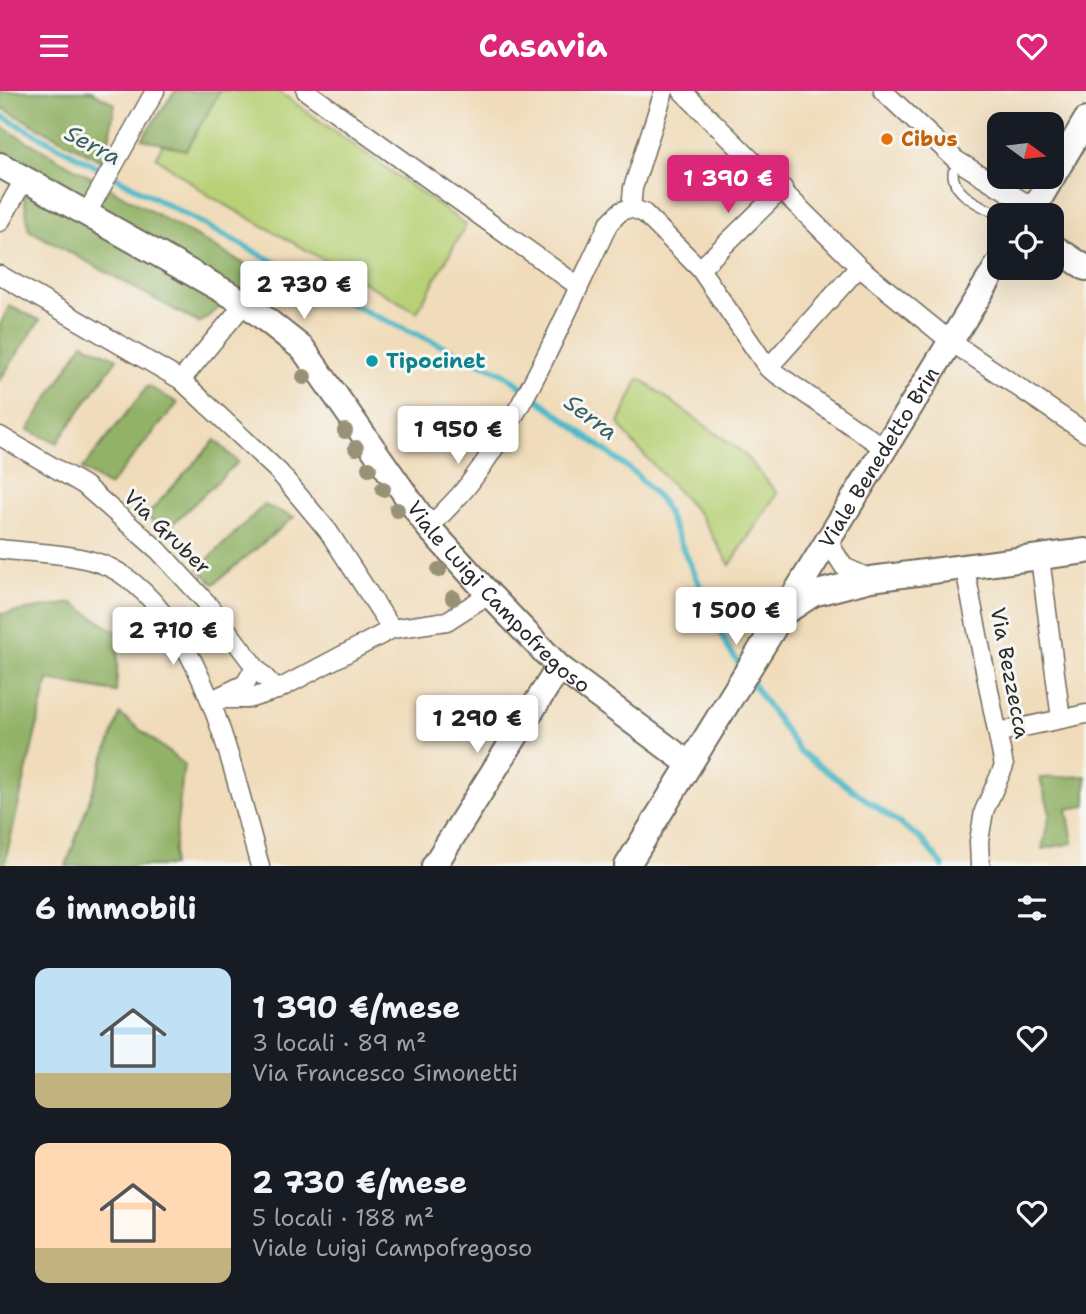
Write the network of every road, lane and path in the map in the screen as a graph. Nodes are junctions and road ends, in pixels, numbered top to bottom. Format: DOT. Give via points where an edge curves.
graph roads {
  1 [pos="155,91"];
  2 [pos="306,91"];
  3 [pos="664,91"];
  4 [pos="682,91"];
  5 [pos="883,91"];
  6 [pos="1086,120"];
  7 [pos="0,165"];
  8 [pos="955,166"];
  9 [pos="25,178"];
  10 [pos="783,188"];
  11 [pos="1017,203"];
  12 [pos="1037,203"];
  13 [pos="631,208"];
  14 [pos="987,208"];
  15 [pos="87,213"];
  16 [pos="0,222"];
  17 [pos="1064,254"];
  18 [pos="859,267"];
  19 [pos="1086,268"];
  20 [pos="700,269"];
  21 [pos="0,275"];
  22 [pos="988,280"];
  23 [pos="578,286"];
  24 [pos="246,303"];
  25 [pos="950,341"];
  26 [pos="768,368"];
  27 [pos="181,380"];
  28 [pos="1086,433"];
  29 [pos="0,436"];
  30 [pos="884,448"];
  31 [pos="838,524"];
  32 [pos="429,528"];
  33 [pos="0,549"];
  34 [pos="1086,551"];
  35 [pos="1040,558"];
  36 [pos="965,569"];
  37 [pos="870,579"];
  38 [pos="489,594"];
  39 [pos="787,611"];
  40 [pos="392,629"];
  41 [pos="255,667"];
  42 [pos="559,667"];
  43 [pos="277,690"];
  44 [pos="211,699"];
  45 [pos="1086,714"];
  46 [pos="1061,719"];
  47 [pos="1000,732"];
  48 [pos="688,763"];
  49 [pos="260,866"];
  50 [pos="434,866"];
  51 [pos="627,866"];
  52 [pos="980,866"];
  1 -- 15 [label="street"];
  2 -- 23 [label="street"];
  3 -- 13 [label="street" via="633,188"];
  4 -- 10 [label="street"];
  5 -- 8 [label="street"];
  6 -- 12 [label="street"];
  7 -- 9 [label="street, Viale Luigi Campofregoso"];
  8 -- 11 [label="street"];
  8 -- 14 [label="lane" via="952,182 957,190"];
  9 -- 15 [label="street, Viale Luigi Campofregoso"];
  9 -- 16 [label="street"];
  10 -- 18 [label="street"];
  10 -- 20 [label="street"];
  13 -- 20 [label="street" via="644,213"];
  13 -- 23 [label="street" via="609,223"];
  15 -- 24 [label="street, Viale Luigi Campofregoso"];
  17 -- 19 [label="street"];
  18 -- 25 [label="street"];
  18 -- 26 [label="street"];
  20 -- 26 [label="street"];
  21 -- 27 [label="street"];
  22 -- 25 [label="street, Viale Benedetto Brin"];
  23 -- 32 [label="street" via="510,423 468,485"];
  24 -- 27 [label="street"];
  24 -- 32 [label="street, Viale Luigi Campofregoso" via="303,349"];
  25 -- 28 [label="street"];
  25 -- 30 [label="street, Viale Benedetto Brin"];
  26 -- 30 [label="street"];
  27 -- 40 [label="street" via="279,472 328,531"];
  29 -- 41 [label="street, Via Gruber" via="84,485 158,549"];
  30 -- 31 [label="street, Viale Benedetto Brin"];
  31 -- 37 [label="street" via="830,545 844,567"];
  31 -- 39 [label="street, Viale Benedetto Brin"];
  32 -- 38 [label="street, Viale Luigi Campofregoso"];
  33 -- 44 [label="street" via="89,561 119,572 152,601 187,652"];
  34 -- 35 [label="street"];
  35 -- 36 [label="street"];
  35 -- 46 [label="street"];
  36 -- 37 [label="street"];
  36 -- 47 [label="street, Via Bezzecca"];
  37 -- 39 [label="street" via="813,594"];
  38 -- 40 [label="street" via="447,621"];
  38 -- 42 [label="street, Viale Luigi Campofregoso"];
  39 -- 48 [label="street, Viale Benedetto Brin"];
  40 -- 43 [label="street"];
  41 -- 43 [label="street, Via Gruber"];
  41 -- 44 [label="street" via="245,684"];
  42 -- 48 [label="street, Viale Luigi Campofregoso"];
  42 -- 50 [label="street"];
  43 -- 44 [label="street" via="248,699"];
  44 -- 49 [label="street"];
  45 -- 46 [label="street"];
  46 -- 47 [label="street"];
  47 -- 52 [label="street, Via Bezzecca" via="1004,766 984,811"];
  48 -- 51 [label="street, Viale Benedetto Brin"];
}
